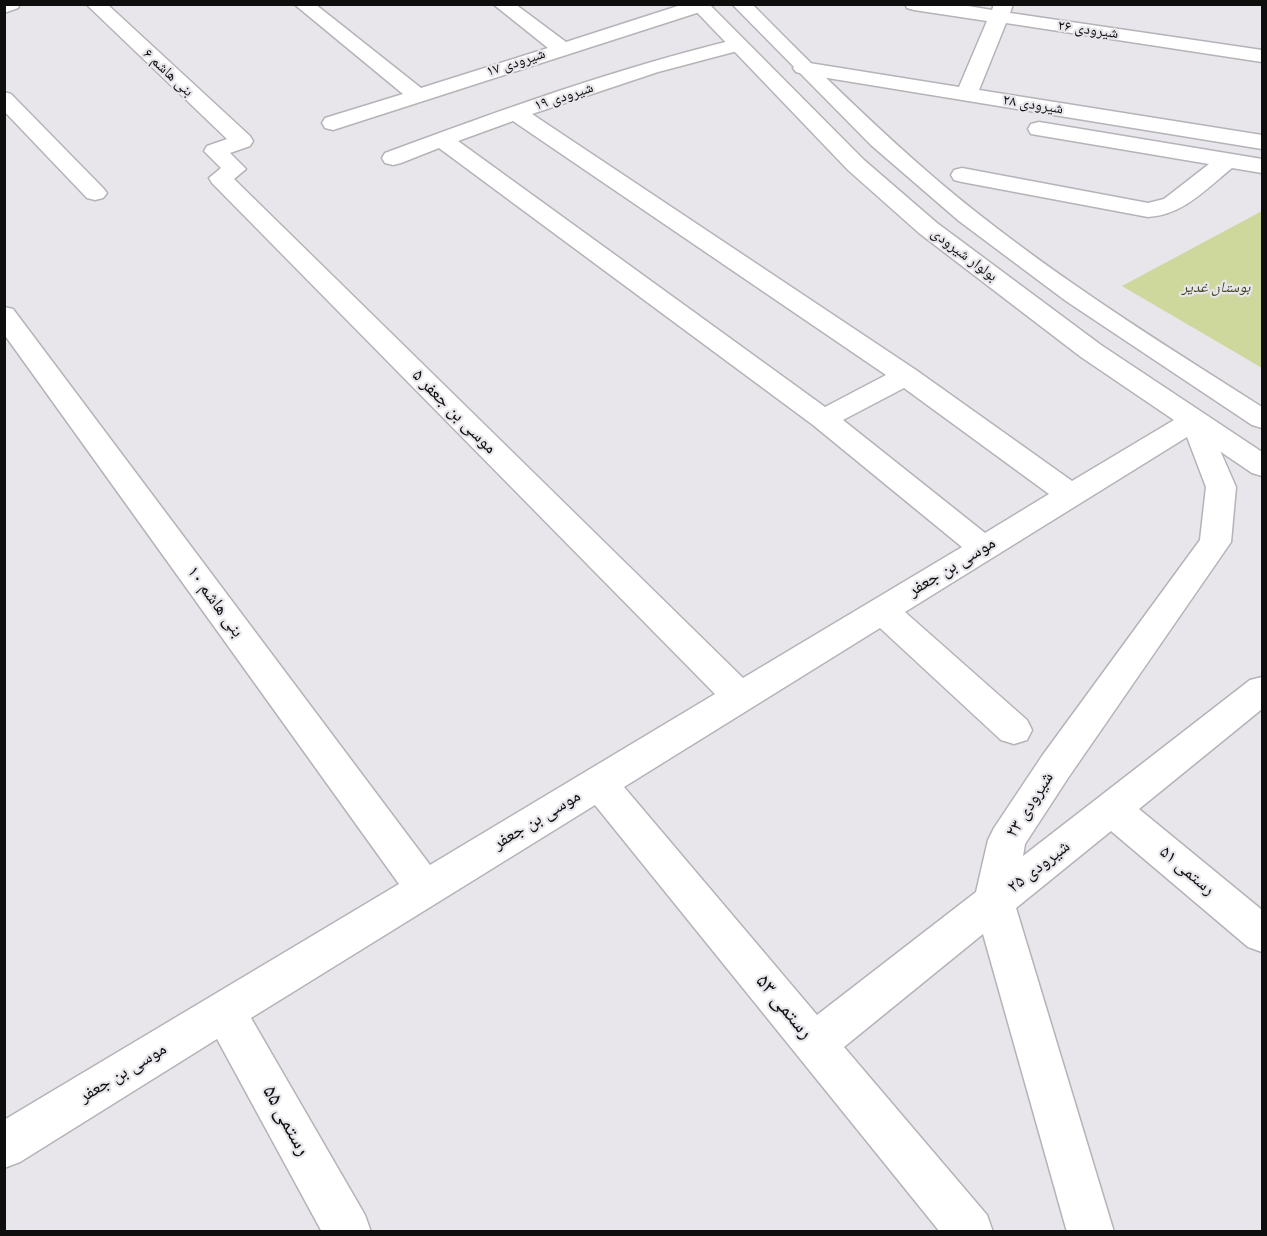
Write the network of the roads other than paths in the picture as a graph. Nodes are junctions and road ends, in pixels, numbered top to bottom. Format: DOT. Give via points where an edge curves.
graph roads {
  1 [pos="11,4"];
  2 [pos="95,4"];
  3 [pos="303,4"];
  4 [pos="502,4"];
  5 [pos="741,4"];
  6 [pos="914,4"];
  7 [pos="698,5"];
  8 [pos="4,7"];
  9 [pos="1001,11"];
  10 [pos="738,45"];
  11 [pos="561,48"];
  12 [pos="1263,56"];
  13 [pos="803,68"];
  14 [pos="830,94"];
  15 [pos="966,94"];
  16 [pos="417,95"];
  17 [pos="4,98"];
  18 [pos="865,100"];
  19 [pos="516,113"];
  20 [pos="333,123"];
  21 [pos="1017,125"];
  22 [pos="442,140"];
  23 [pos="242,141"];
  24 [pos="1263,142"];
  25 [pos="393,158"];
  26 [pos="1228,160"];
  27 [pos="1263,166"];
  28 [pos="962,175"];
  29 [pos="95,193"];
  30 [pos="4,315"];
  31 [pos="906,376"];
  32 [pos="823,419"];
  33 [pos="1263,419"];
  34 [pos="1194,420"];
  35 [pos="1263,466"];
  36 [pos="1071,495"];
  37 [pos="984,548"];
  38 [pos="882,610"];
  39 [pos="1263,690"];
  40 [pos="740,697"];
  41 [pos="1014,730"];
  42 [pos="599,783"];
  43 [pos="1112,809"];
  44 [pos="425,889"];
  45 [pos="994,902"];
  46 [pos="1263,934"];
  47 [pos="224,1011"];
  48 [pos="814,1044"];
  49 [pos="4,1146"];
  50 [pos="348,1232"];
  51 [pos="970,1232"];
  52 [pos="1091,1232"];
  1 -- 8 [label="street"];
  2 -- 23 [label="street, بنی هاشم ۶"];
  3 -- 16 [label="street"];
  4 -- 11 [label="street"];
  5 -- 13 [label="street, بولوار شیرودی"];
  6 -- 9 [label="street, شیرودی ۲۶"];
  7 -- 10 [label="street, بولوار شیرودی"];
  7 -- 11 [label="street, شیرودی ۱۷"];
  9 -- 12 [label="street, شیرودی ۲۶"];
  9 -- 15 [label="street"];
  10 -- 19 [label="street, شیرودی ۱۹" via="698,54"];
  10 -- 34 [label="street, بولوار شیرودی" via="856,165 928,228 1091,351"];
  11 -- 16 [label="street, شیرودی ۱۷"];
  13 -- 14 [label="street, بولوار شیرودی"];
  13 -- 15 [label="street, شیرودی ۲۸"];
  14 -- 18 [label="street"];
  14 -- 33 [label="street, بولوار شیرودی" via="895,156 968,217 1130,334"];
  15 -- 24 [label="street, شیرودی ۲۸"];
  16 -- 20 [label="street, شیرودی ۱۷"];
  17 -- 29 [label="street"];
  19 -- 22 [label="street, شیرودی ۱۹"];
  19 -- 31 [label="street"];
  21 -- 26 [label="street, شیرودی ۲۸"];
  22 -- 25 [label="street, شیرودی ۱۹"];
  22 -- 32 [label="street"];
  23 -- 40 [label="street, موسی بن جعفر ۵" via="215,151 235,169 220,178"];
  26 -- 27 [label="street, شیرودی ۲۸"];
  26 -- 28 [label="street" via="1172,204 1148,210"];
  30 -- 44 [label="street, بنی هاشم ۱۰"];
  31 -- 32 [label="street"];
  31 -- 36 [label="street"];
  32 -- 37 [label="street"];
  34 -- 35 [label="street, بولوار شیرودی"];
  34 -- 36 [label="street, موسی بن جعفر"];
  34 -- 45 [label="street, شیرودی ۲۳" via="1221,487 1215,542 1007,840"];
  36 -- 37 [label="street, موسی بن جعفر"];
  37 -- 38 [label="street, موسی بن جعفر"];
  38 -- 40 [label="street, موسی بن جعفر"];
  38 -- 41 [label="street"];
  39 -- 43 [label="street, شیرودی ۲۵"];
  40 -- 42 [label="street, موسی بن جعفر"];
  42 -- 44 [label="street, موسی بن جعفر"];
  42 -- 48 [label="street, رستمی ۵۳"];
  43 -- 45 [label="street, شیرودی ۲۵"];
  43 -- 46 [label="street, رستمی ۵۱"];
  44 -- 47 [label="street, موسی بن جعفر"];
  45 -- 48 [label="street, شیرودی ۲۵"];
  45 -- 52 [label="street, شیرودی ۲۳"];
  47 -- 49 [label="street, موسی بن جعفر"];
  47 -- 50 [label="street, رستمی ۵۵"];
  48 -- 51 [label="street, رستمی ۵۳"];
}
